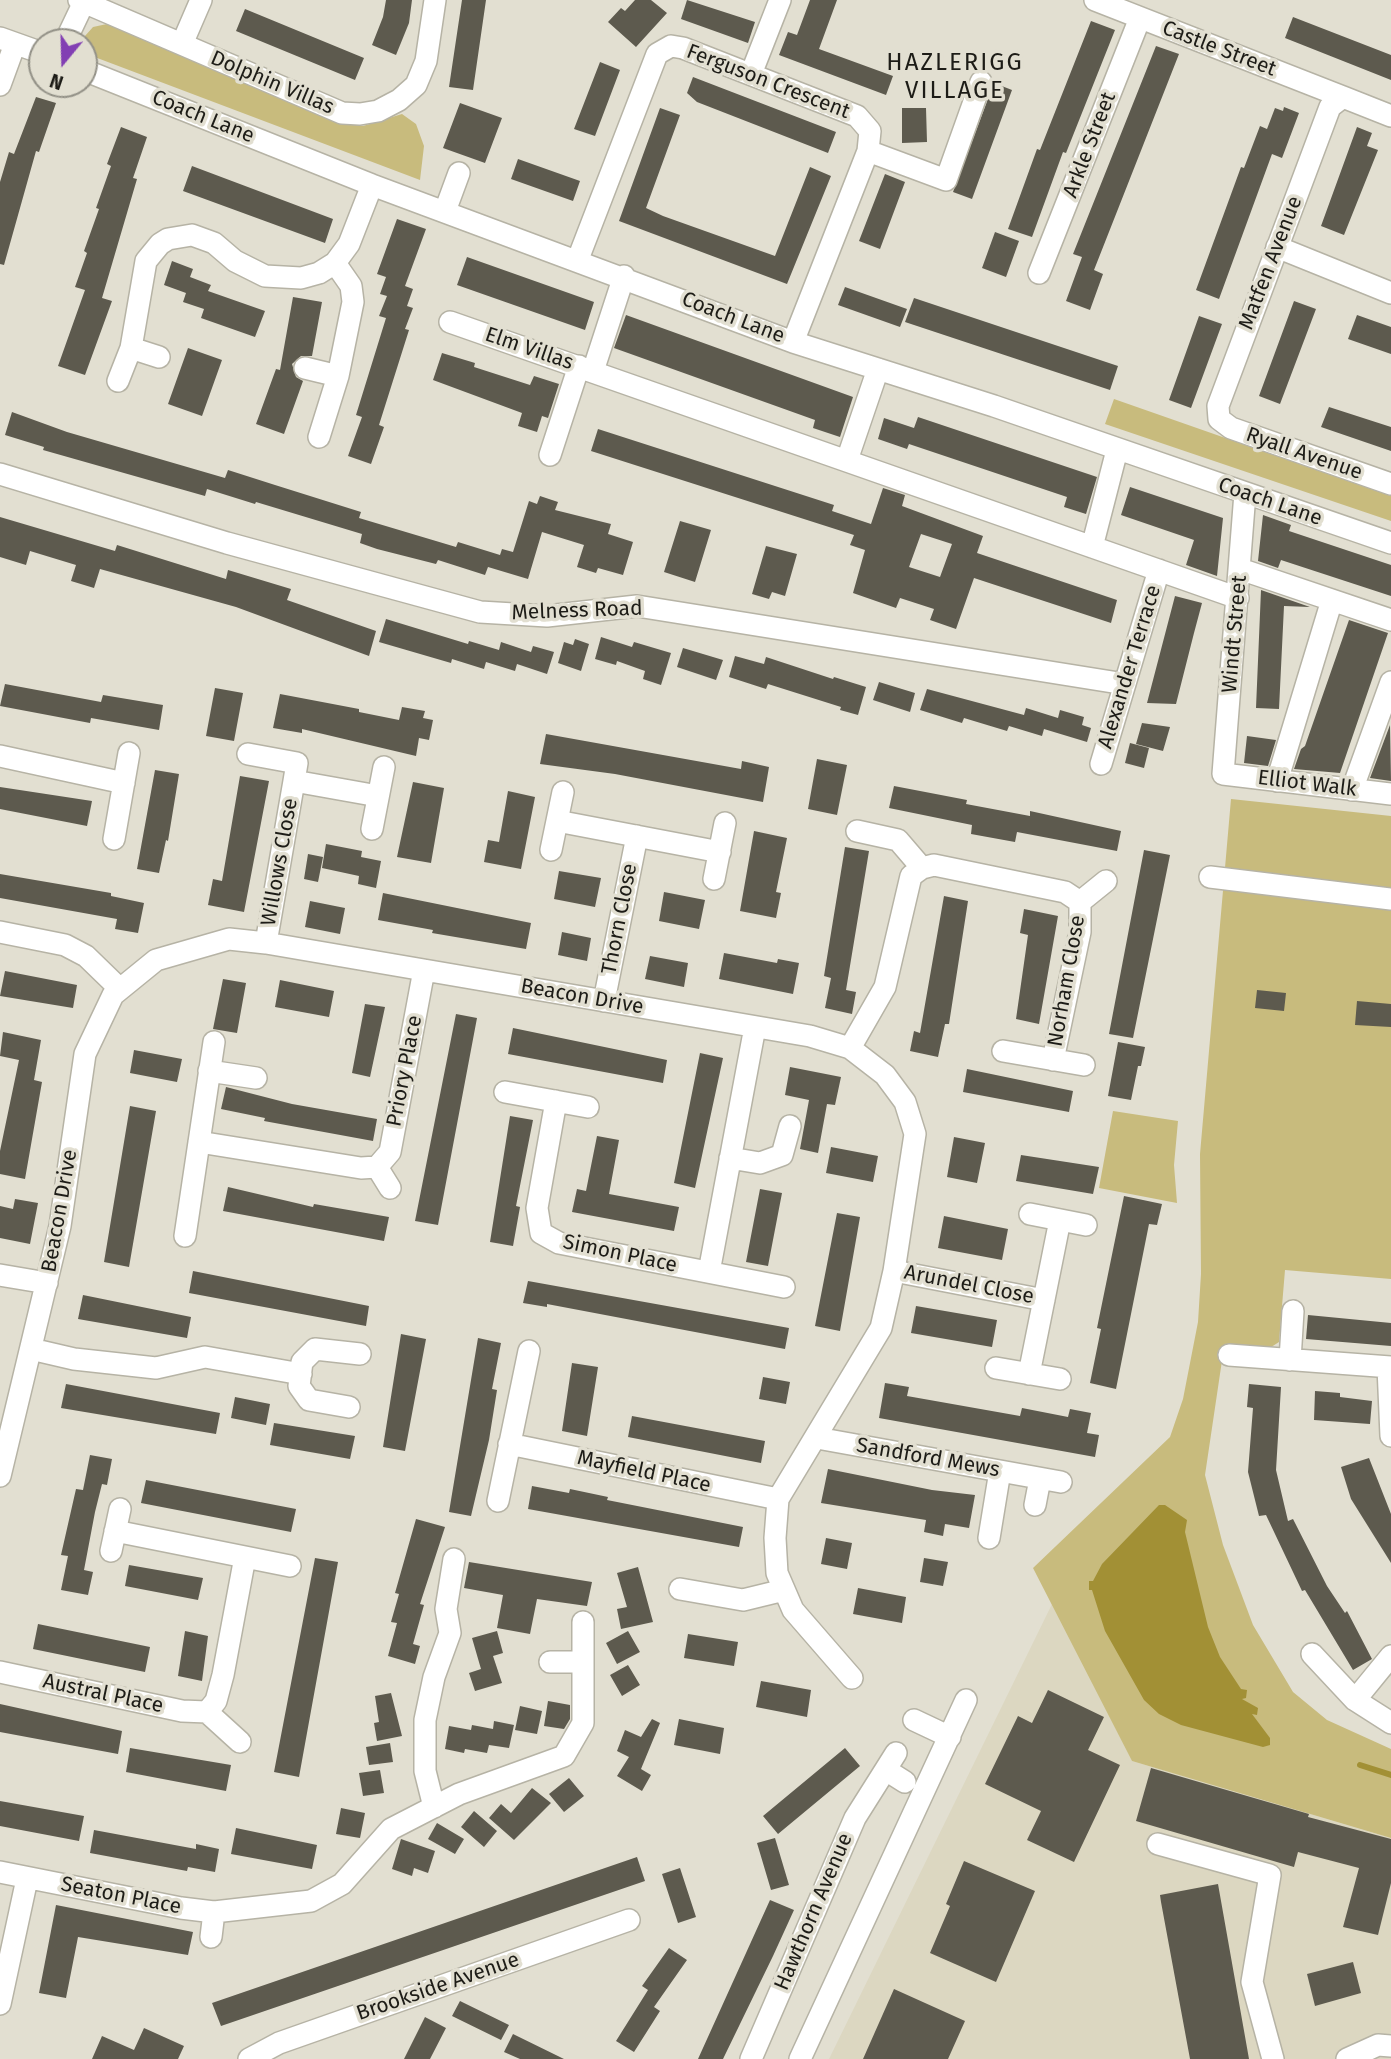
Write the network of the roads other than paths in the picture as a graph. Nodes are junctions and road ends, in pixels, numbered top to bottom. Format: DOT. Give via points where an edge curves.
graph roads {
  1 [pos="201,0"];
  2 [pos="435,0"];
  3 [pos="780,0"];
  4 [pos="1095,0"];
  5 [pos="81,1"];
  6 [pos="1140,18"];
  7 [pos="70,28"];
  8 [pos="8,41"];
  9 [pos="183,44"];
  10 [pos="28,49"];
  11 [pos="751,74"];
  12 [pos="98,76"];
  13 [pos="981,82"];
  14 [pos="0,85"];
  15 [pos="1336,102"];
  16 [pos="1391,116"];
  17 [pos="868,152"];
  18 [pos="459,173"];
  19 [pos="372,185"];
  20 [pos="445,211"];
  21 [pos="1277,247"];
  22 [pos="578,259"];
  23 [pos="334,263"];
  24 [pos="1039,273"];
  25 [pos="624,276"];
  26 [pos="1391,293"];
  27 [pos="450,322"];
  28 [pos="793,342"];
  29 [pos="131,348"];
  30 [pos="159,357"];
  31 [pos="305,368"];
  32 [pos="586,369"];
  33 [pos="878,369"];
  34 [pos="338,376"];
  35 [pos="118,381"];
  36 [pos="1219,419"];
  37 [pos="319,437"];
  38 [pos="1117,450"];
  39 [pos="550,455"];
  40 [pos="846,460"];
  41 [pos="0,474"];
  42 [pos="1391,484"];
  43 [pos="1245,493"];
  44 [pos="1391,543"];
  45 [pos="1092,547"];
  46 [pos="1240,569"];
  47 [pos="1159,570"];
  48 [pos="1238,598"];
  49 [pos="1332,600"];
  50 [pos="1391,620"];
  51 [pos="1391,682"];
  52 [pos="1125,684"];
  53 [pos="129,754"];
  54 [pos="248,754"];
  55 [pos="0,756"];
  56 [pos="1101,764"];
  57 [pos="384,767"];
  58 [pos="1223,774"];
  59 [pos="1277,780"];
  60 [pos="294,781"];
  61 [pos="124,783"];
  62 [pos="1352,790"];
  63 [pos="563,792"];
  64 [pos="1391,794"];
  65 [pos="378,796"];
  66 [pos="557,821"];
  67 [pos="726,823"];
  68 [pos="372,829"];
  69 [pos="857,831"];
  70 [pos="637,836"];
  71 [pos="114,839"];
  72 [pos="551,850"];
  73 [pos="720,852"];
  74 [pos="922,867"];
  75 [pos="1210,877"];
  76 [pos="714,879"];
  77 [pos="1106,881"];
  78 [pos="1391,898"];
  79 [pos="1080,902"];
  80 [pos="0,932"];
  81 [pos="266,943"];
  82 [pos="424,970"];
  83 [pos="120,989"];
  84 [pos="604,1001"];
  85 [pos="754,1027"];
  86 [pos="214,1042"];
  87 [pos="850,1048"];
  88 [pos="1003,1051"];
  89 [pos="1053,1060"];
  90 [pos="1084,1065"];
  91 [pos="209,1071"];
  92 [pos="256,1078"];
  93 [pos="505,1092"];
  94 [pos="556,1101"];
  95 [pos="588,1107"];
  96 [pos="790,1126"];
  97 [pos="199,1142"];
  98 [pos="730,1158"];
  99 [pos="377,1167"];
  100 [pos="390,1188"];
  101 [pos="1030,1214"];
  102 [pos="1060,1220"];
  103 [pos="1086,1225"];
  104 [pos="185,1236"];
  105 [pos="894,1271"];
  106 [pos="709,1272"];
  107 [pos="0,1275"];
  108 [pos="47,1283"];
  109 [pos="784,1287"];
  110 [pos="1044,1300"];
  111 [pos="1293,1311"];
  112 [pos="31,1349"];
  113 [pos="528,1351"];
  114 [pos="360,1354"];
  115 [pos="1229,1355"];
  116 [pos="1290,1360"];
  117 [pos="1390,1367"];
  118 [pos="996,1368"];
  119 [pos="301,1374"];
  120 [pos="1030,1374"];
  121 [pos="1060,1379"];
  122 [pos="349,1407"];
  123 [pos="1391,1436"];
  124 [pos="817,1438"];
  125 [pos="509,1444"];
  126 [pos="1000,1471"];
  127 [pos="0,1476"];
  128 [pos="778,1499"];
  129 [pos="498,1501"];
  130 [pos="1035,1505"];
  131 [pos="120,1509"];
  132 [pos="989,1538"];
  133 [pos="245,1557"];
  134 [pos="454,1559"];
  135 [pos="290,1566"];
  136 [pos="680,1589"];
  137 [pos="784,1590"];
  138 [pos="583,1622"];
  139 [pos="1312,1654"];
  140 [pos="1391,1656"];
  141 [pos="550,1662"];
  142 [pos="582,1662"];
  143 [pos="0,1672"];
  144 [pos="852,1678"];
  145 [pos="966,1700"];
  146 [pos="1355,1700"];
  147 [pos="207,1712"];
  148 [pos="914,1720"];
  149 [pos="1391,1723"];
  150 [pos="950,1737"];
  151 [pos="240,1742"];
  152 [pos="905,1782"];
  153 [pos="434,1807"];
  154 [pos="1158,1844"];
  155 [pos="0,1872"];
  156 [pos="27,1879"];
  157 [pos="214,1912"];
  158 [pos="629,1920"];
  159 [pos="211,1937"];
  160 [pos="0,2004"];
  161 [pos="1391,2046"];
  162 [pos="282,2051"];
  163 [pos="249,2059"];
  164 [pos="751,2059"];
  165 [pos="800,2059"];
  166 [pos="1273,2059"];
  167 [pos="1347,2059"];
  1 -- 9 [label="street"];
  2 -- 9 [label="street, Dolphin Villas" via="426,61 416,85 389,105 360,114 342,113"];
  3 -- 11 [label="street"];
  4 -- 6 [label="street, Castle Street"];
  5 -- 7 [label="street"];
  5 -- 9 [label="street, Dolphin Villas"];
  6 -- 15 [label="street, Castle Street"];
  6 -- 24 [label="street, Arkle Street"];
  8 -- 10 [label="street"];
  8 -- 14 [label="street"];
  11 -- 17 [label="street, Ferguson Crescent" via="857,116 870,131"];
  11 -- 22 [label="street, Ferguson Crescent" via="683,48 671,46 657,54"];
  12 -- 19 [label="street, Coach Lane"];
  13 -- 17 [label="street" via="946,180"];
  15 -- 16 [label="street, Castle Street"];
  15 -- 21 [label="street, Matfen Avenue"];
  17 -- 28 [label="street"];
  18 -- 20 [label="street"];
  19 -- 20 [label="street, Coach Lane"];
  19 -- 23 [label="street" via="349,244"];
  20 -- 22 [label="street, Coach Lane"];
  21 -- 26 [label="street"];
  21 -- 36 [label="street, Matfen Avenue" via="1218,406"];
  22 -- 25 [label="street, Coach Lane"];
  23 -- 29 [label="street" via="301,278 265,276 203,237 192,234 168,239 146,261"];
  23 -- 34 [label="street" via="348,279 353,294"];
  25 -- 28 [label="street, Coach Lane"];
  25 -- 32 [label="street, Elm Villas"];
  27 -- 32 [label="street, Elm Villas"];
  28 -- 33 [label="street, Coach Lane"];
  29 -- 30 [label="street"];
  29 -- 35 [label="street"];
  31 -- 34 [label="street"];
  32 -- 39 [label="street"];
  32 -- 40 [label="street"];
  33 -- 38 [label="street, Coach Lane"];
  33 -- 40 [label="street"];
  34 -- 37 [label="street"];
  36 -- 42 [label="street, Ryall Avenue" via="1231,428"];
  38 -- 43 [label="street, Coach Lane"];
  38 -- 45 [label="street"];
  40 -- 45 [label="street"];
  41 -- 52 [label="street, Melness Road" via="480,612 547,616 637,606"];
  43 -- 44 [label="street, Coach Lane"];
  43 -- 46 [label="street, Windt Street"];
  45 -- 47 [label="street"];
  46 -- 48 [label="street, Windt Street"];
  46 -- 49 [label="street"];
  47 -- 48 [label="street"];
  47 -- 52 [label="street, Alexander Terrace"];
  48 -- 58 [label="street, Windt Street"];
  49 -- 50 [label="street"];
  49 -- 59 [label="street"];
  51 -- 62 [label="street"];
  52 -- 56 [label="street, Alexander Terrace"];
  53 -- 61 [label="street"];
  54 -- 60 [label="street, Willows Close" via="297,763"];
  55 -- 61 [label="street"];
  57 -- 65 [label="street"];
  58 -- 59 [label="street, Elliot Walk"];
  59 -- 62 [label="street, Elliot Walk"];
  60 -- 65 [label="street, Willows Close"];
  60 -- 81 [label="street, Willows Close"];
  61 -- 71 [label="street"];
  62 -- 64 [label="street, Elliot Walk"];
  63 -- 66 [label="street"];
  65 -- 68 [label="street"];
  66 -- 70 [label="street, Thorn Close"];
  66 -- 72 [label="street"];
  67 -- 73 [label="street"];
  69 -- 74 [label="street" via="898,840"];
  70 -- 73 [label="street, Thorn Close"];
  70 -- 84 [label="street, Thorn Close"];
  73 -- 76 [label="street"];
  74 -- 79 [label="street, Norham Close" via="934,865 1065,892"];
  74 -- 87 [label="street" via="911,876 885,988"];
  75 -- 78 [label="street"];
  77 -- 79 [label="street, Norham Close"];
  79 -- 89 [label="street, Norham Close" via="1080,932"];
  80 -- 83 [label="street" via="65,945 86,956"];
  81 -- 82 [label="street, Beacon Drive"];
  81 -- 83 [label="street, Beacon Drive" via="229,939 156,960"];
  82 -- 84 [label="street, Beacon Drive"];
  82 -- 99 [label="street, Priory Place" via="390,1152"];
  83 -- 108 [label="street, Beacon Drive" via="85,1054"];
  84 -- 85 [label="street, Beacon Drive"];
  85 -- 87 [label="street, Beacon Drive"];
  85 -- 98 [label="street"];
  86 -- 91 [label="street"];
  87 -- 105 [label="street, Beacon Drive" via="886,1075 905,1102 915,1134"];
  88 -- 89 [label="street, Norham Close"];
  89 -- 90 [label="street, Norham Close"];
  91 -- 92 [label="street"];
  91 -- 97 [label="street"];
  93 -- 94 [label="street"];
  94 -- 95 [label="street"];
  94 -- 106 [label="street, Simon Place" via="537,1208 541,1233 559,1244"];
  96 -- 98 [label="street" via="782,1154 760,1163"];
  97 -- 99 [label="street"];
  97 -- 104 [label="street"];
  98 -- 106 [label="street"];
  99 -- 100 [label="street"];
  101 -- 102 [label="street"];
  102 -- 103 [label="street"];
  102 -- 110 [label="street, Arundel Close"];
  105 -- 110 [label="street, Arundel Close"];
  105 -- 124 [label="street, Beacon Drive" via="881,1328"];
  106 -- 109 [label="street, Simon Place"];
  107 -- 108 [label="street"];
  108 -- 112 [label="street, Beacon Drive"];
  110 -- 120 [label="street, Arundel Close"];
  111 -- 116 [label="street"];
  112 -- 119 [label="street" via="156,1368 205,1357"];
  112 -- 127 [label="street, Beacon Drive"];
  113 -- 125 [label="street"];
  114 -- 119 [label="street" via="315,1349 302,1362"];
  115 -- 116 [label="street"];
  116 -- 117 [label="street"];
  117 -- 123 [label="street"];
  118 -- 120 [label="street"];
  119 -- 122 [label="street" via="299,1386 309,1399"];
  120 -- 121 [label="street"];
  124 -- 126 [label="street, Sandford Mews"];
  124 -- 128 [label="street, Beacon Drive"];
  125 -- 128 [label="street, Mayfield Place"];
  125 -- 129 [label="street"];
  126 -- 130 [label="street, Sandford Mews" via="1050,1480"];
  126 -- 132 [label="street"];
  128 -- 137 [label="street, Beacon Drive" via="777,1573"];
  131 -- 133 [label="street" via="113,1541"];
  133 -- 135 [label="street"];
  133 -- 147 [label="street" via="223,1675 216,1701"];
  134 -- 153 [label="street" via="446,1609 450,1633 422,1693 425,1771"];
  136 -- 137 [label="street" via="743,1600"];
  137 -- 144 [label="street, Beacon Drive" via="793,1610"];
  138 -- 142 [label="street, Seaton Place"];
  139 -- 146 [label="street"];
  140 -- 146 [label="street"];
  141 -- 142 [label="street"];
  142 -- 153 [label="street, Seaton Place" via="583,1723 564,1756"];
  143 -- 147 [label="street, Austral Place" via="182,1711"];
  145 -- 150 [label="street"];
  146 -- 149 [label="street"];
  147 -- 151 [label="street"];
  148 -- 150 [label="street"];
  150 -- 165 [label="street"];
  152 -- 164 [label="street, Hawthorn Avenue" via="891,1761 855,1818"];
  153 -- 157 [label="street, Seaton Place" via="391,1829 342,1884 311,1901"];
  154 -- 166 [label="street" via="1270,1875 1252,1982"];
  155 -- 156 [label="street, Seaton Place"];
  156 -- 157 [label="street, Seaton Place"];
  156 -- 160 [label="street"];
  157 -- 159 [label="street"];
  158 -- 162 [label="street, Brookside Avenue"];
  161 -- 167 [label="street" via="1378,2045"];
  162 -- 163 [label="street, Brookside Avenue"];
}
